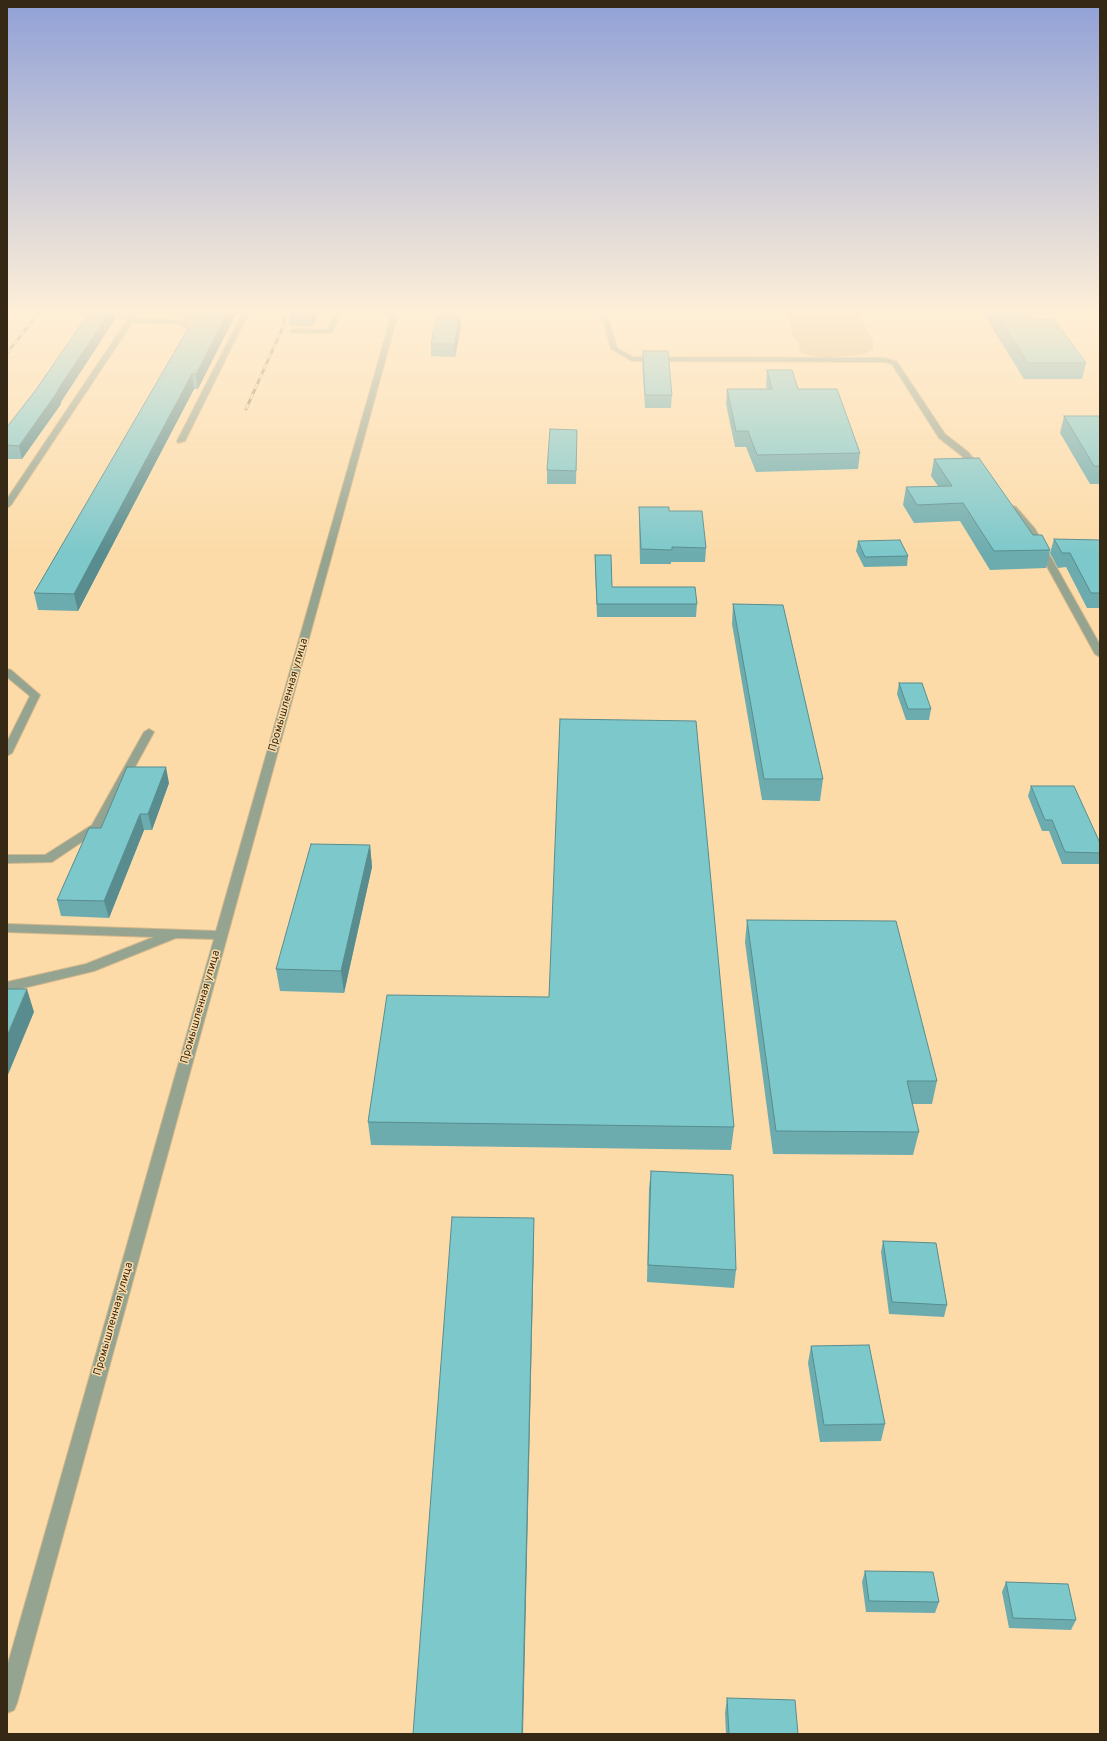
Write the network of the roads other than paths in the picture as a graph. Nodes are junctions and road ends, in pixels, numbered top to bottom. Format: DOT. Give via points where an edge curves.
graph roads {
  1 [pos="83,391"];
  2 [pos="206,391"];
  3 [pos="373,391"];
  4 [pos="913,391"];
  5 [pos="181,441"];
  6 [pos="984,476"];
  7 [pos="1009,504"];
  8 [pos="7,505"];
  9 [pos="1100,654"];
  10 [pos="7,672"];
  11 [pos="149,732"];
  12 [pos="7,753"];
  13 [pos="7,859"];
  14 [pos="7,928"];
  15 [pos="176,933"];
  16 [pos="222,935"];
  17 [pos="7,987"];
  18 [pos="7,1703"];
  1 -- 8 [label="street"];
  2 -- 5 [label="street"];
  3 -- 16 [label="street, Промышленная улица"];
  4 -- 6 [label="street" via="942,436 964,454"];
  7 -- 9 [label="street" via="1031,529"];
  10 -- 12 [label="street" via="35,695"];
  11 -- 13 [label="street" via="97,827 48,859"];
  14 -- 15 [label="street"];
  15 -- 16 [label="street"];
  15 -- 17 [label="street" via="89,968"];
  16 -- 18 [label="street, Промышленная улица"];
}
